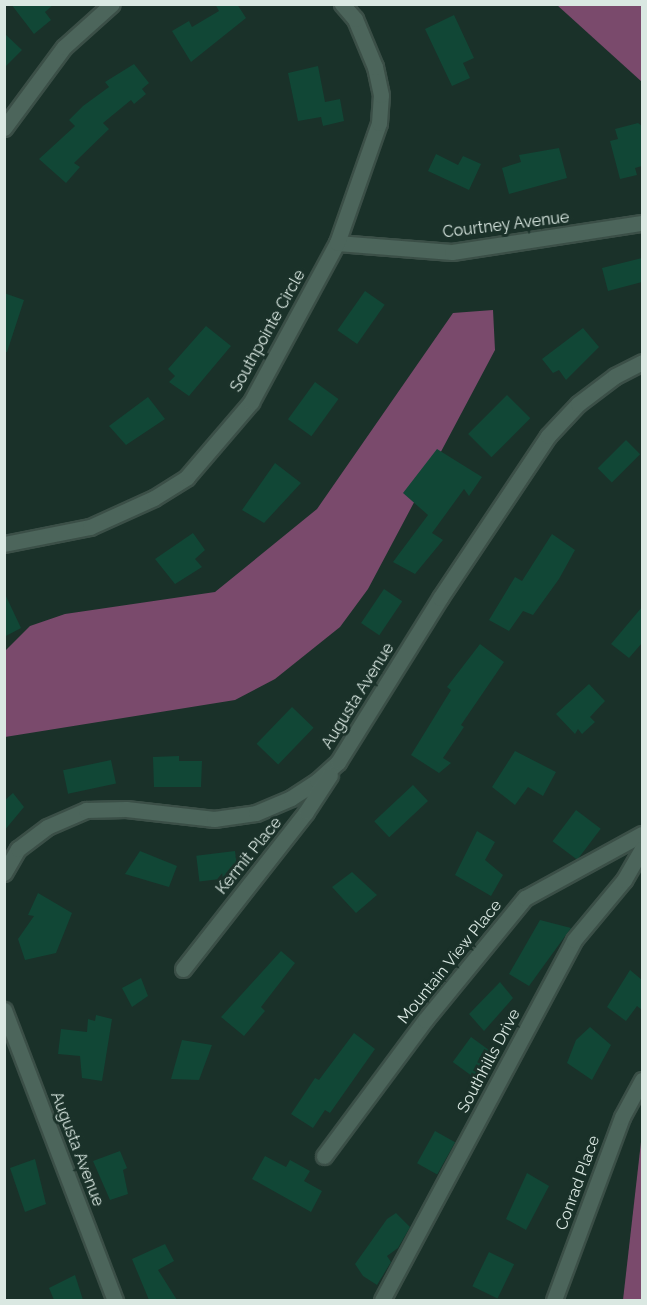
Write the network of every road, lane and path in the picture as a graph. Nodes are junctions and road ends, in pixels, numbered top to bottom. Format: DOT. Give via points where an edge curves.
graph roads {
  1 [pos="112,4"];
  2 [pos="342,4"];
  3 [pos="4,128"];
  4 [pos="642,223"];
  5 [pos="337,243"];
  6 [pos="642,362"];
  7 [pos="4,544"];
  8 [pos="338,762"];
  9 [pos="642,834"];
  10 [pos="642,849"];
  11 [pos="4,873"];
  12 [pos="183,969"];
  13 [pos="4,1011"];
  14 [pos="642,1080"];
  15 [pos="324,1156"];
  16 [pos="115,1300"];
  17 [pos="382,1300"];
  18 [pos="554,1300"];
  1 -- 3 [label="street" via="64,47"];
  2 -- 5 [label="street, Southpointe Circle" via="355,19 375,67 381,95 379,123"];
  4 -- 5 [label="street, Courtney Avenue" via="452,252"];
  5 -- 7 [label="street, Southpointe Circle" via="251,402 187,477 126,513 90,527"];
  6 -- 8 [label="street, Augusta Avenue" via="615,376 579,404 548,436 440,598"];
  8 -- 11 [label="street, Augusta Avenue" via="291,798 256,813 214,819 126,809 86,810 47,827 18,849"];
  8 -- 12 [label="street, Kermit Place" via="306,812"];
  9 -- 15 [label="street, Mountain View Place" via="525,898 425,1020"];
  10 -- 17 [label="street, Southhills Drive" via="624,880 574,940"];
  13 -- 16 [label="street, Augusta Avenue"];
  14 -- 18 [label="street, Conrad Place" via="622,1117"];
}
